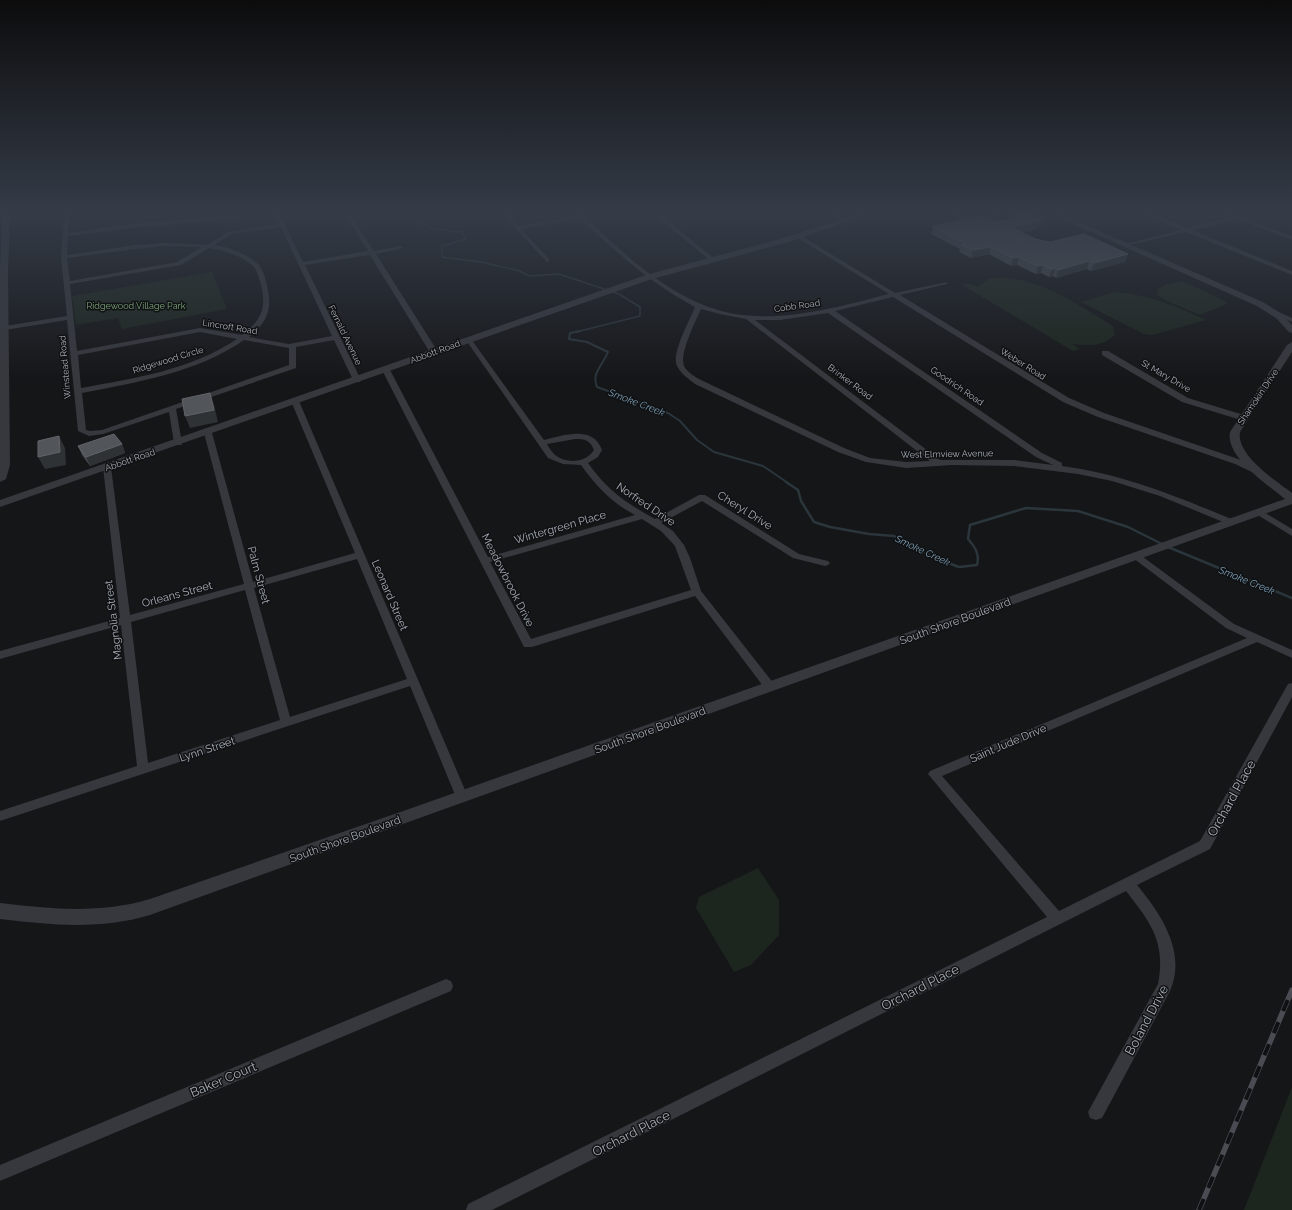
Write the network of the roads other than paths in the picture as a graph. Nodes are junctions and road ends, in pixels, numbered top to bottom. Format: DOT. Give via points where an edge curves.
graph roads {
  1 [pos="65,267"];
  2 [pos="159,267"];
  3 [pos="257,267"];
  4 [pos="303,267"];
  5 [pos="382,267"];
  6 [pos="638,267"];
  7 [pos="685,267"];
  8 [pos="849,267"];
  9 [pos="1176,267"];
  10 [pos="1279,267"];
  11 [pos="2,271"];
  12 [pos="1292,273"];
  13 [pos="649,277"];
  14 [pos="67,283"];
  15 [pos="945,283"];
  16 [pos="894,295"];
  17 [pos="699,306"];
  18 [pos="829,310"];
  19 [pos="1270,310"];
  20 [pos="71,317"];
  21 [pos="749,318"];
  22 [pos="1292,320"];
  23 [pos="5,328"];
  24 [pos="1292,330"];
  25 [pos="336,337"];
  26 [pos="244,338"];
  27 [pos="469,340"];
  28 [pos="292,345"];
  29 [pos="1292,346"];
  30 [pos="434,352"];
  31 [pos="1105,353"];
  32 [pos="74,354"];
  33 [pos="386,370"];
  34 [pos="357,380"];
  35 [pos="78,391"];
  36 [pos="295,401"];
  37 [pos="170,408"];
  38 [pos="1244,418"];
  39 [pos="208,432"];
  40 [pos="178,443"];
  41 [pos="543,443"];
  42 [pos="583,462"];
  43 [pos="938,463"];
  44 [pos="107,467"];
  45 [pos="1078,471"];
  46 [pos="1257,471"];
  47 [pos="0,479"];
  48 [pos="1292,499"];
  49 [pos="0,504"];
  50 [pos="1259,512"];
  51 [pos="643,516"];
  52 [pos="654,522"];
  53 [pos="1231,522"];
  54 [pos="1292,533"];
  55 [pos="1142,554"];
  56 [pos="360,555"];
  57 [pos="484,560"];
  58 [pos="825,563"];
  59 [pos="249,586"];
  60 [pos="697,592"];
  61 [pos="125,620"];
  62 [pos="1257,638"];
  63 [pos="1292,654"];
  64 [pos="0,655"];
  65 [pos="413,681"];
  66 [pos="770,687"];
  67 [pos="1292,687"];
  68 [pos="286,723"];
  69 [pos="143,769"];
  70 [pos="462,797"];
  71 [pos="0,816"];
  72 [pos="1128,884"];
  73 [pos="0,911"];
  74 [pos="1057,919"];
  75 [pos="446,986"];
  76 [pos="1096,1112"];
  77 [pos="0,1173"];
  78 [pos="474,1210"];
  1 -- 14 [label="street, Winstead Road"];
  2 -- 14 [label="street"];
  3 -- 26 [label="street, Ridgewood Circle" via="267,293 268,305 260,321"];
  4 -- 25 [label="street, Fernald Avenue"];
  5 -- 30 [label="street"];
  6 -- 13 [label="street"];
  7 -- 13 [label="street, Abbott Road"];
  8 -- 16 [label="street, Weber Road"];
  9 -- 19 [label="street"];
  10 -- 12 [label="street"];
  11 -- 23 [label="street"];
  13 -- 17 [label="street"];
  13 -- 27 [label="street, Abbott Road"];
  14 -- 20 [label="street, Winstead Road"];
  15 -- 16 [label="street, Cobb Road"];
  16 -- 18 [label="street, Cobb Road"];
  16 -- 46 [label="street, Weber Road" via="1078,406"];
  17 -- 21 [label="street, Cobb Road"];
  17 -- 43 [label="street, West Elmview Avenue" via="679,360 682,369 695,380 858,456 906,465"];
  18 -- 21 [label="street, Cobb Road" via="795,317"];
  18 -- 45 [label="street, Goodrich Road" via="1039,454"];
  19 -- 22 [label="street"];
  19 -- 24 [label="street" via="1284,320"];
  20 -- 23 [label="street"];
  20 -- 32 [label="street, Winstead Road"];
  21 -- 43 [label="street, Brinker Road"];
  23 -- 47 [label="street" via="5,465"];
  25 -- 28 [label="street, Lincroft Road"];
  25 -- 34 [label="street, Fernald Avenue"];
  26 -- 28 [label="street, Lincroft Road"];
  26 -- 32 [label="street, Lincroft Road" via="200,330"];
  26 -- 35 [label="street, Ridgewood Circle" via="214,355 187,366"];
  27 -- 30 [label="street, Abbott Road"];
  27 -- 41 [label="street"];
  28 -- 37 [label="street" via="294,366"];
  29 -- 38 [label="street, Shamokin Drive"];
  30 -- 33 [label="street, Abbott Road"];
  31 -- 38 [label="street, St Mary Drive" via="1185,400"];
  32 -- 35 [label="street, Winstead Road"];
  33 -- 34 [label="street, Abbott Road"];
  33 -- 57 [label="street, Meadowbrook Drive"];
  34 -- 36 [label="street, Abbott Road"];
  35 -- 37 [label="street, Winstead Road" via="80,429 89,434 103,432"];
  36 -- 39 [label="street, Abbott Road"];
  36 -- 56 [label="street, Leonard Street"];
  37 -- 40 [label="street"];
  38 -- 46 [label="street, Shamokin Drive" via="1235,432 1235,444"];
  39 -- 40 [label="street, Abbott Road"];
  39 -- 59 [label="street, Palm Street"];
  40 -- 44 [label="street, Abbott Road"];
  41 -- 42 [label="street" via="554,459 566,463"];
  41 -- 42 [label="street" via="572,436 592,440 598,446 597,454"];
  42 -- 51 [label="street, Norfred Drive" via="602,488"];
  43 -- 45 [label="street, West Elmview Avenue" via="1015,463"];
  44 -- 49 [label="street, Abbott Road"];
  44 -- 61 [label="street, Magnolia Street"];
  45 -- 53 [label="street, West Elmview Avenue" via="1163,494"];
  46 -- 48 [label="street, Shamokin Drive"];
  48 -- 50 [label="street, South Shore Boulevard"];
  50 -- 53 [label="street, South Shore Boulevard"];
  50 -- 54 [label="street"];
  51 -- 52 [label="street, Norfred Drive"];
  51 -- 57 [label="street, Wintergreen Place"];
  52 -- 58 [label="street, Cheryl Drive" via="702,497 796,556"];
  52 -- 60 [label="street, Norfred Drive" via="669,533 682,548"];
  53 -- 55 [label="street, South Shore Boulevard"];
  55 -- 62 [label="street" via="1230,626"];
  55 -- 66 [label="street, South Shore Boulevard"];
  56 -- 59 [label="street, Orleans Street"];
  56 -- 65 [label="street, Leonard Street"];
  57 -- 60 [label="street, Meadowbrook Drive" via="528,644"];
  59 -- 61 [label="street, Orleans Street"];
  59 -- 68 [label="street, Palm Street"];
  60 -- 66 [label="street"];
  61 -- 64 [label="street, Orleans Street"];
  61 -- 69 [label="street, Magnolia Street"];
  62 -- 63 [label="street"];
  62 -- 74 [label="street, Saint Jude Drive" via="934,774"];
  65 -- 68 [label="street, Lynn Street"];
  65 -- 70 [label="street, Leonard Street"];
  66 -- 70 [label="street, South Shore Boulevard"];
  67 -- 72 [label="street, Orchard Place" via="1205,845"];
  68 -- 69 [label="street, Lynn Street"];
  69 -- 71 [label="street, Lynn Street"];
  70 -- 73 [label="street, South Shore Boulevard" via="150,908 126,914 85,918 48,917"];
  72 -- 74 [label="street, Orchard Place"];
  72 -- 76 [label="street, Boland Drive" via="1166,940 1169,957 1168,976 1165,986"];
  74 -- 78 [label="street, Orchard Place"];
  75 -- 77 [label="street, Baker Court"];
}
